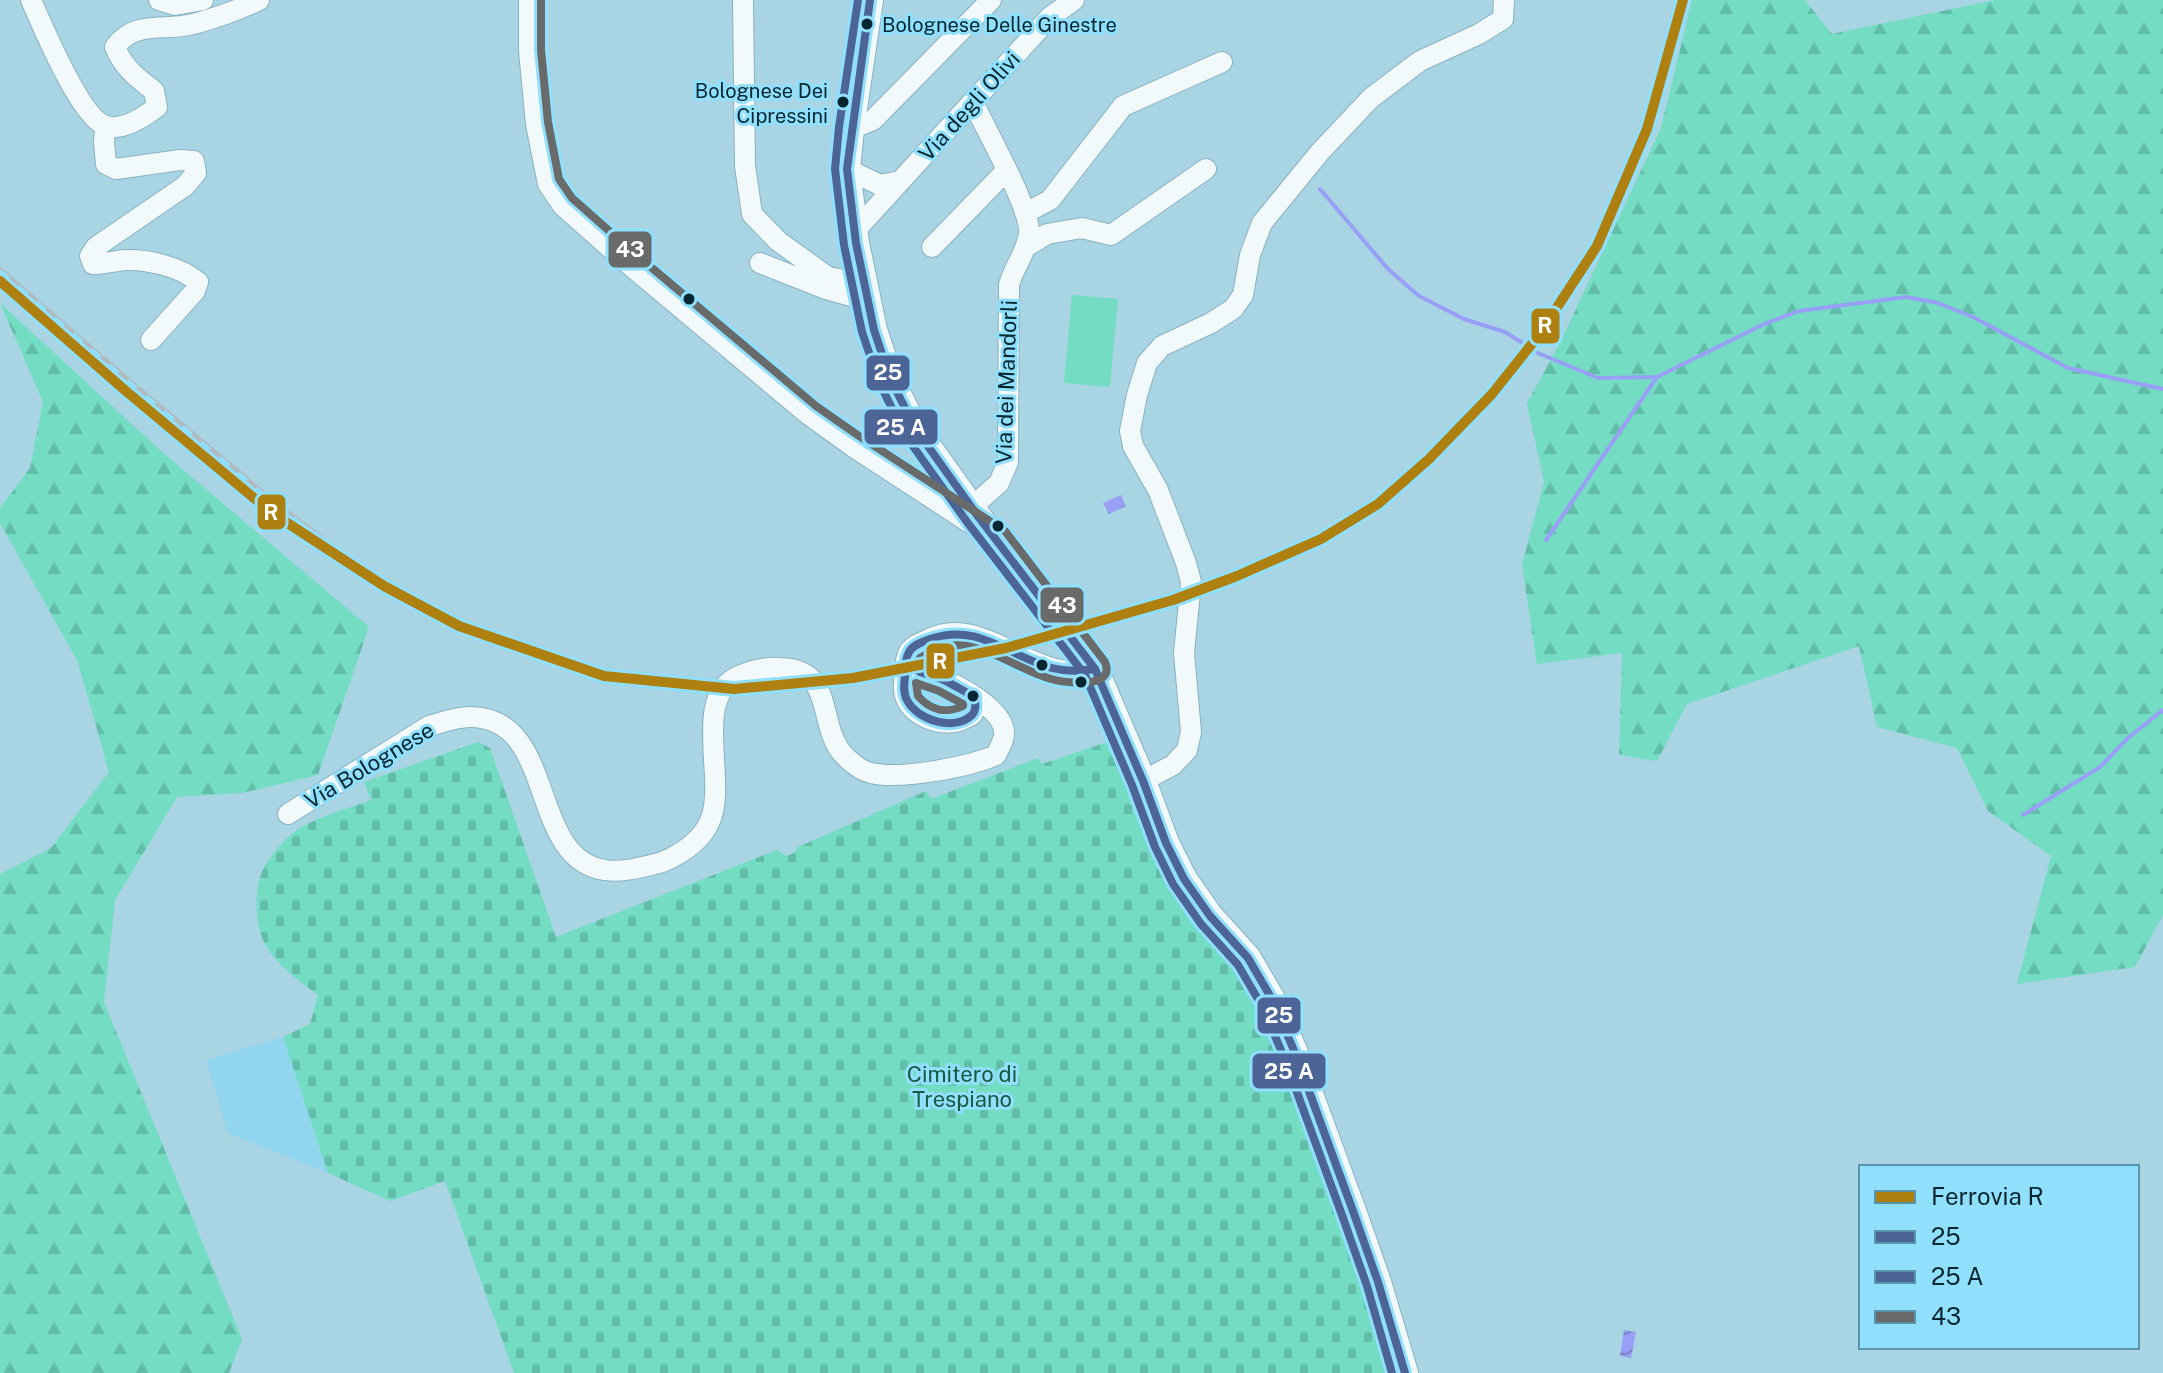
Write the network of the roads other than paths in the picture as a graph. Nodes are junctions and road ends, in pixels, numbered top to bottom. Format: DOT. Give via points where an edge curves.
graph roads {
  1 [pos="31,0"];
  2 [pos="159,0"];
  3 [pos="203,0"];
  4 [pos="259,0"];
  5 [pos="529,0"];
  6 [pos="743,0"];
  7 [pos="870,0"];
  8 [pos="991,0"];
  9 [pos="1074,0"];
  10 [pos="1504,0"];
  11 [pos="1222,62"];
  12 [pos="973,102"];
  13 [pos="105,126"];
  14 [pos="851,129"];
  15 [pos="847,169"];
  16 [pos="1206,169"];
  17 [pos="1006,171"];
  18 [pos="901,181"];
  19 [pos="1025,213"];
  20 [pos="854,232"];
  21 [pos="932,247"];
  22 [pos="1026,247"];
  23 [pos="760,263"];
  24 [pos="866,293"];
  25 [pos="151,340"];
  26 [pos="972,507"];
  27 [pos="997,540"];
  28 [pos="907,662"];
  29 [pos="1095,669"];
  30 [pos="975,697"];
  31 [pos="1143,781"];
  32 [pos="288,814"];
  33 [pos="1405,1373"];
  1 -- 13 [label="street" via="67,77 91,117"];
  2 -- 3 [label="street" via="175,5"];
  4 -- 13 [label="street" via="191,25 142,29 123,37 115,47 120,60 154,91 157,107 122,126"];
  5 -- 27 [label="street" via="536,124 548,184 563,206 809,415"];
  6 -- 24 [label="street" via="745,166 752,214 778,241 828,277"];
  7 -- 14 [label="main road"];
  8 -- 14 [label="street" via="873,120"];
  9 -- 12 [label="street, Via degli Olivi" via="1050,17"];
  10 -- 31 [label="street" via="1503,19 1420,61 1371,98 1262,223 1243,295 1233,309 1162,346 1147,363 1130,431 1191,582 1184,653 1191,732 1187,750 1173,765"];
  11 -- 19 [label="street" via="1123,106 1050,200"];
  12 -- 17 [label="street, Via dei Mandorli"];
  12 -- 18 [label="street, Via degli Olivi"];
  13 -- 25 [label="street" via="106,164 116,169 194,161 196,173 185,186 90,256 93,264 158,264 187,272 198,282"];
  14 -- 15 [label="main road"];
  15 -- 18 [label="street, Via degli Olivi" via="880,185"];
  15 -- 20 [label="main road"];
  16 -- 22 [label="street" via="1111,235 1082,228 1047,234"];
  17 -- 19 [label="street, Via dei Mandorli"];
  17 -- 21 [label="street"];
  18 -- 20 [label="street, Via degli Olivi"];
  19 -- 22 [label="street, Via dei Mandorli"];
  20 -- 24 [label="main road"];
  22 -- 26 [label="street, Via dei Mandorli" via="1009,285 1008,462 999,483"];
  23 -- 24 [label="street" via="826,289"];
  24 -- 26 [label="main road" via="890,378 915,428"];
  26 -- 27 [label="main road"];
  27 -- 29 [label="main road"];
  28 -- 29 [label="street" via="909,650 950,632 969,633 1044,666"];
  28 -- 30 [label="street, Via Bolognese" via="922,675"];
  28 -- 30 [label="street" via="903,690 911,709 921,716 955,722 972,715"];
  29 -- 31 [label="main road"];
  30 -- 32 [label="street, Via Bolognese" via="1002,723 1005,734 996,755 978,764 892,777 868,773 840,751 811,676 793,668 741,674 718,697 712,727 716,788 711,821 695,844 667,861 634,869 606,871 584,864 567,848 523,749 506,728 473,717 429,726"];
  31 -- 33 [label="main road" via="1184,879 1248,958 1273,1001 1353,1211"];
}
